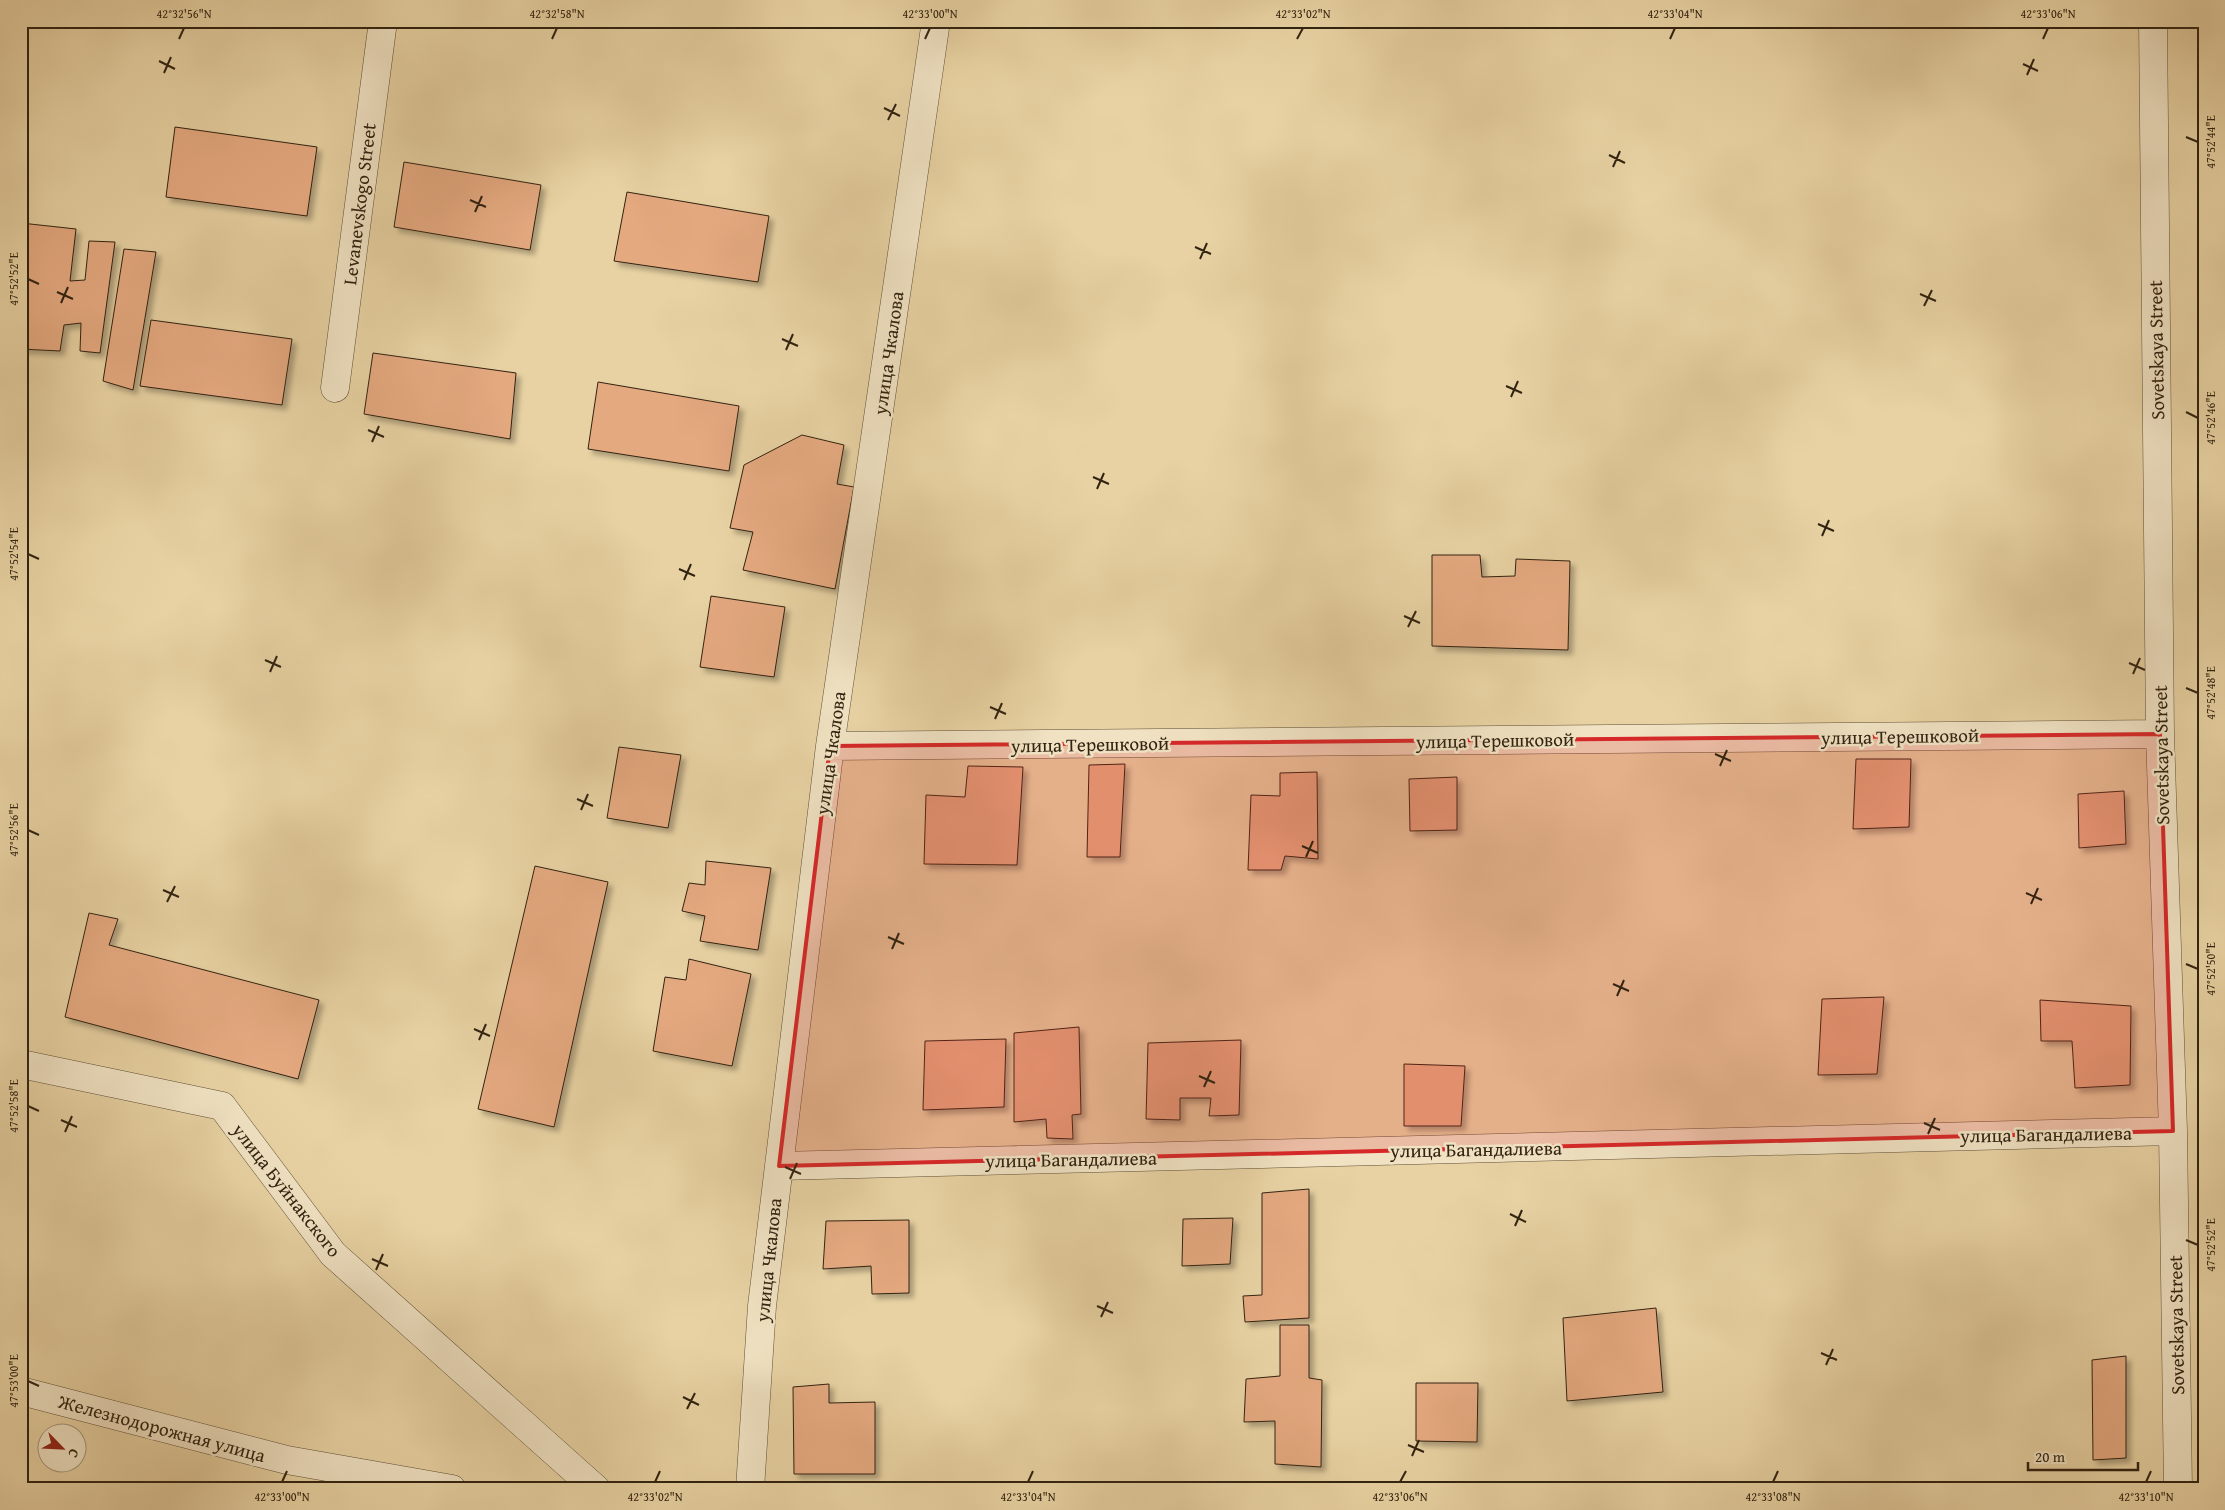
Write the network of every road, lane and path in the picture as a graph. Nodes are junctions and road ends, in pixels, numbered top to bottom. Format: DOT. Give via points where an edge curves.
graph roads {
  1 [pos="383,21"];
  2 [pos="936,21"];
  3 [pos="2153,21"];
  4 [pos="335,388"];
  5 [pos="2160,734"];
  6 [pos="830,746"];
  7 [pos="21,1064"];
  8 [pos="2173,1131"];
  9 [pos="779,1166"];
  10 [pos="21,1391"];
  11 [pos="452,1489"];
  12 [pos="596,1489"];
  13 [pos="750,1489"];
  14 [pos="2178,1489"];
  1 -- 4 [label="street, Levanevskogo Street"];
  2 -- 6 [label="street, улица Чкалова"];
  3 -- 5 [label="street, Sovetskaya Street"];
  5 -- 6 [label="street, улица Терешковой"];
  5 -- 8 [label="street, Sovetskaya Street"];
  6 -- 9 [label="street, улица Чкалова"];
  7 -- 12 [label="street, улица Буйнакского" via="222,1106 333,1254"];
  8 -- 9 [label="street, улица Багандалиева"];
  8 -- 14 [label="street, Sovetskaya Street"];
  9 -- 13 [label="street, улица Чкалова" via="762,1306"];
  10 -- 11 [label="street, Железнодорожная улица" via="286,1460"];
}
